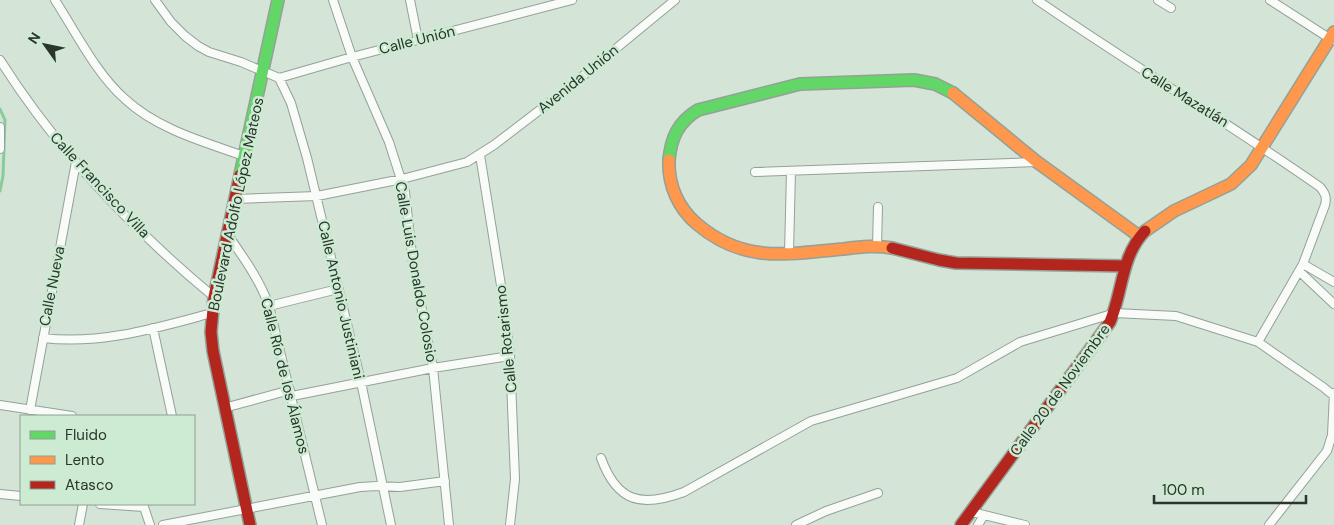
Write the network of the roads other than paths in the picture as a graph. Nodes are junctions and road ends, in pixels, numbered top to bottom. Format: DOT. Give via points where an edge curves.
graph roads {
  1 [pos="55,0"];
  2 [pos="155,0"];
  3 [pos="278,0"];
  4 [pos="333,0"];
  5 [pos="410,0"];
  6 [pos="572,0"];
  7 [pos="675,0"];
  8 [pos="1037,0"];
  9 [pos="1158,0"];
  10 [pos="1270,0"];
  11 [pos="1171,8"];
  12 [pos="1333,37"];
  13 [pos="418,40"];
  14 [pos="352,57"];
  15 [pos="0,60"];
  16 [pos="263,71"];
  17 [pos="279,78"];
  18 [pos="0,127"];
  19 [pos="1263,146"];
  20 [pos="0,149"];
  21 [pos="480,155"];
  22 [pos="244,156"];
  23 [pos="76,162"];
  24 [pos="1037,162"];
  25 [pos="791,171"];
  26 [pos="755,172"];
  27 [pos="402,179"];
  28 [pos="317,196"];
  29 [pos="235,199"];
  30 [pos="878,207"];
  31 [pos="228,235"];
  32 [pos="1139,236"];
  33 [pos="877,246"];
  34 [pos="789,253"];
  35 [pos="1125,266"];
  36 [pos="1301,267"];
  37 [pos="1334,283"];
  38 [pos="338,289"];
  39 [pos="1326,296"];
  40 [pos="214,297"];
  41 [pos="1334,304"];
  42 [pos="269,306"];
  43 [pos="212,313"];
  44 [pos="1115,313"];
  45 [pos="153,328"];
  46 [pos="43,338"];
  47 [pos="1258,342"];
  48 [pos="510,356"];
  49 [pos="433,368"];
  50 [pos="361,382"];
  51 [pos="291,393"];
  52 [pos="1334,395"];
  53 [pos="0,405"];
  54 [pos="224,408"];
  55 [pos="30,410"];
  56 [pos="65,415"];
  57 [pos="172,415"];
  58 [pos="601,458"];
  59 [pos="445,481"];
  60 [pos="384,486"];
  61 [pos="0,494"];
  62 [pos="878,494"];
  63 [pos="20,496"];
  64 [pos="315,496"];
  65 [pos="83,505"];
  66 [pos="122,505"];
  67 [pos="144,506"];
  68 [pos="247,508"];
  69 [pos="972,512"];
  70 [pos="984,515"];
  71 [pos="79,525"];
  72 [pos="150,525"];
  73 [pos="163,525"];
  74 [pos="250,525"];
  75 [pos="322,525"];
  76 [pos="391,525"];
  77 [pos="449,525"];
  78 [pos="510,525"];
  79 [pos="796,525"];
  80 [pos="962,525"];
  81 [pos="978,525"];
  82 [pos="1025,525"];
  83 [pos="1269,525"];
  1 -- 22 [label="street" via="102,73 124,99 186,136"];
  2 -- 16 [label="street" via="171,22 198,46"];
  3 -- 16 [label="street, Boulevard Adolfo López Mateos"];
  4 -- 14 [label="street, Calle Luis Donaldo Colosio"];
  5 -- 13 [label="street"];
  6 -- 13 [label="street, Calle Unión"];
  7 -- 21 [label="street, Avenida Unión"];
  8 -- 19 [label="street, Calle Mazatlán"];
  9 -- 11 [label="street"];
  10 -- 12 [label="street"];
  12 -- 19 [label="street, Calle 20 de Noviembre"];
  13 -- 14 [label="street, Calle Unión"];
  14 -- 17 [label="street, Calle Unión"];
  14 -- 27 [label="street, Calle Luis Donaldo Colosio"];
  15 -- 23 [label="street, Calle Francisco Villa" via="28,103"];
  16 -- 17 [label="street"];
  16 -- 22 [label="street, Boulevard Adolfo López Mateos"];
  17 -- 28 [label="street, Calle Antonio Justiniani" via="291,103"];
  18 -- 20 [label="street"];
  19 -- 32 [label="street, Calle 20 de Noviembre" via="1242,176 1231,184 1154,222"];
  19 -- 36 [label="street, Calle Mazatlán" via="1325,192 1326,199"];
  21 -- 27 [label="street, Avenida Unión" via="452,168"];
  21 -- 48 [label="street, Calle Rotarismo"];
  22 -- 29 [label="street, Boulevard Adolfo López Mateos"];
  23 -- 40 [label="street, Calle Francisco Villa" via="127,217"];
  23 -- 46 [label="street, Calle Nueva"];
  24 -- 25 [label="street"];
  24 -- 32 [label="street"];
  24 -- 34 [label="street" via="955,94 927,81 800,84 698,110 688,116 679,124 673,137 668,169 673,192 685,213 703,231 737,250"];
  25 -- 26 [label="street"];
  25 -- 34 [label="street"];
  27 -- 28 [label="street, Avenida Unión"];
  27 -- 49 [label="street, Calle Luis Donaldo Colosio" via="413,263"];
  28 -- 29 [label="street, Avenida Unión"];
  28 -- 38 [label="street, Calle Antonio Justiniani"];
  29 -- 31 [label="street, Boulevard Adolfo López Mateos"];
  30 -- 33 [label="street"];
  31 -- 40 [label="street, Boulevard Adolfo López Mateos"];
  31 -- 42 [label="street, Calle Río de los Álamos" via="248,264"];
  32 -- 35 [label="street, Calle 20 de Noviembre"];
  33 -- 34 [label="street"];
  33 -- 35 [label="street" via="948,262"];
  35 -- 44 [label="street, Calle 20 de Noviembre"];
  36 -- 37 [label="street"];
  36 -- 39 [label="street"];
  36 -- 47 [label="street"];
  37 -- 39 [label="street"];
  38 -- 42 [label="street"];
  38 -- 50 [label="street, Calle Antonio Justiniani"];
  39 -- 41 [label="street"];
  40 -- 43 [label="street, Boulevard Adolfo López Mateos"];
  42 -- 51 [label="street, Calle Río de los Álamos"];
  43 -- 45 [label="street"];
  43 -- 54 [label="street, Boulevard Adolfo López Mateos" via="213,351"];
  44 -- 47 [label="street" via="1176,316"];
  44 -- 58 [label="street" via="1020,342 958,378 810,421 684,492 667,498 638,499 627,494 614,485"];
  44 -- 69 [label="street, Calle 20 de Noviembre"];
  45 -- 46 [label="street" via="95,339"];
  45 -- 57 [label="street"];
  46 -- 55 [label="street, Calle Nueva"];
  47 -- 52 [label="street"];
  48 -- 49 [label="street"];
  48 -- 78 [label="street, Calle Rotarismo" via="515,478"];
  49 -- 50 [label="street"];
  49 -- 59 [label="street, Calle Luis Donaldo Colosio"];
  50 -- 51 [label="street"];
  50 -- 60 [label="street, Calle Antonio Justiniani"];
  51 -- 54 [label="street"];
  51 -- 64 [label="street, Calle Río de los Álamos"];
  52 -- 83 [label="street" via="1332,435 1327,451"];
  53 -- 55 [label="street"];
  54 -- 68 [label="street, Boulevard Adolfo López Mateos"];
  55 -- 56 [label="street"];
  59 -- 60 [label="street"];
  59 -- 77 [label="street, Calle Luis Donaldo Colosio"];
  60 -- 64 [label="street" via="360,486"];
  60 -- 76 [label="street, Calle Antonio Justiniani"];
  61 -- 63 [label="street"];
  62 -- 79 [label="street"];
  64 -- 68 [label="street"];
  64 -- 75 [label="street, Calle Río de los Álamos"];
  65 -- 71 [label="street"];
  66 -- 67 [label="street"];
  67 -- 72 [label="street"];
  68 -- 73 [label="street"];
  68 -- 74 [label="street, Boulevard Adolfo López Mateos"];
  69 -- 70 [label="street"];
  69 -- 80 [label="street, Calle 20 de Noviembre"];
  70 -- 81 [label="street"];
  70 -- 82 [label="street"];
}
